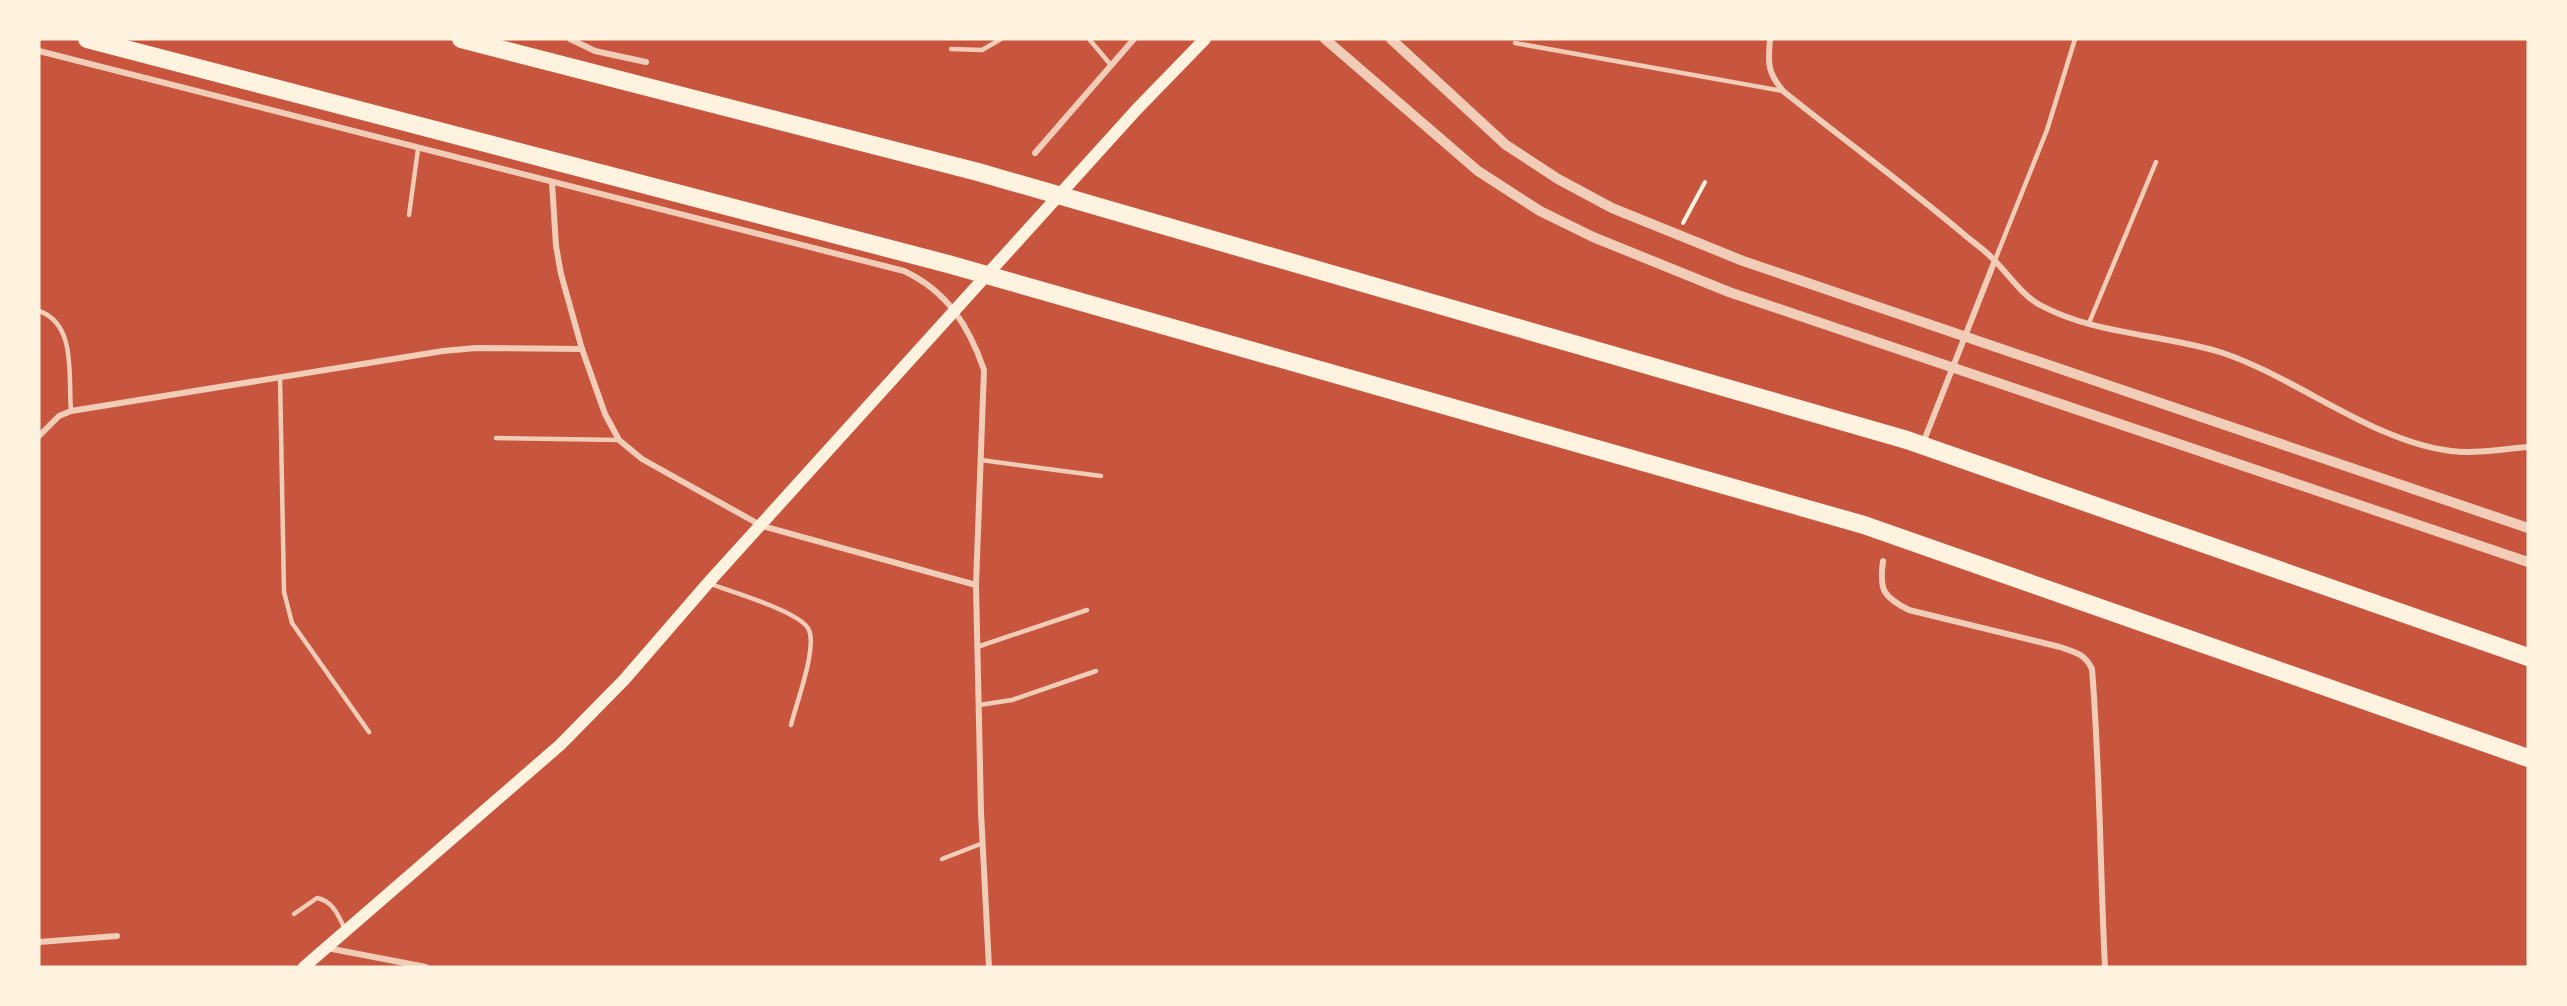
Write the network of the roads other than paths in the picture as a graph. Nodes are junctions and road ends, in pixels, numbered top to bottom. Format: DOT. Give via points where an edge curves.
graph roads {
  1 [pos="87,39"];
  2 [pos="461,39"];
  3 [pos="570,39"];
  4 [pos="1000,39"];
  5 [pos="1089,39"];
  6 [pos="1134,39"];
  7 [pos="1205,39"];
  8 [pos="1326,39"];
  9 [pos="1391,39"];
  10 [pos="1770,39"];
  11 [pos="2075,39"];
  12 [pos="1515,43"];
  13 [pos="951,49"];
  14 [pos="39,51"];
  15 [pos="646,62"];
  16 [pos="1110,64"];
  17 [pos="1783,91"];
  18 [pos="418,149"];
  19 [pos="1035,153"];
  20 [pos="2156,162"];
  21 [pos="552,183"];
  22 [pos="409,215"];
  23 [pos="1995,260"];
  24 [pos="39,310"];
  25 [pos="2089,323"];
  26 [pos="1965,336"];
  27 [pos="582,349"];
  28 [pos="1952,368"];
  29 [pos="280,377"];
  30 [pos="71,411"];
  31 [pos="39,436"];
  32 [pos="496,438"];
  33 [pos="1925,438"];
  34 [pos="619,440"];
  35 [pos="2528,447"];
  36 [pos="981,460"];
  37 [pos="1101,476"];
  38 [pos="762,526"];
  39 [pos="2528,528"];
  40 [pos="1883,561"];
  41 [pos="2528,562"];
  42 [pos="708,583"];
  43 [pos="976,585"];
  44 [pos="1087,610"];
  45 [pos="977,647"];
  46 [pos="2528,657"];
  47 [pos="1096,671"];
  48 [pos="979,705"];
  49 [pos="791,725"];
  50 [pos="369,732"];
  51 [pos="2528,758"];
  52 [pos="983,843"];
  53 [pos="942,859"];
  54 [pos="294,914"];
  55 [pos="347,931"];
  56 [pos="117,936"];
  57 [pos="39,942"];
  58 [pos="327,948"];
  59 [pos="304,967"];
  60 [pos="426,967"];
  61 [pos="989,967"];
  62 [pos="2105,967"];
  1 -- 51 [label="highway" via="960,267 1864,525"];
  2 -- 46 [label="highway" via="978,172 1907,440"];
  3 -- 15 [label="street" via="595,51"];
  4 -- 13 [label="lane" via="982,50"];
  5 -- 16 [label="lane"];
  6 -- 16 [label="street"];
  7 -- 38 [label="main road"];
  8 -- 28 [label="street" via="1478,171 1540,211 1593,237 1729,292"];
  9 -- 26 [label="street" via="1506,145 1594,199 1743,261"];
  10 -- 17 [label="street" via="1771,77"];
  11 -- 23 [label="lane" via="2047,130"];
  12 -- 17 [label="lane"];
  14 -- 18 [label="street"];
  16 -- 19 [label="street"];
  17 -- 23 [label="street"];
  18 -- 21 [label="street"];
  18 -- 22 [label="lane"];
  20 -- 25 [label="lane"];
  21 -- 27 [label="street" via="556,246"];
  21 -- 36 [label="street" via="904,271 925,281 963,323 984,370"];
  23 -- 25 [label="street" via="2038,304"];
  23 -- 26 [label="street"];
  24 -- 30 [label="lane" via="54,317 65,334"];
  25 -- 35 [label="street" via="2169,338 2224,354 2369,424 2419,443 2450,451"];
  26 -- 28 [label="street"];
  26 -- 39 [label="street"];
  27 -- 29 [label="street" via="443,351"];
  27 -- 34 [label="street" via="605,414"];
  28 -- 33 [label="street"];
  28 -- 41 [label="street"];
  29 -- 30 [label="street"];
  29 -- 50 [label="lane" via="284,592 292,623"];
  30 -- 31 [label="street"];
  32 -- 34 [label="lane"];
  34 -- 38 [label="street" via="642,459"];
  36 -- 37 [label="lane"];
  36 -- 43 [label="street"];
  38 -- 42 [label="main road"];
  38 -- 43 [label="street"];
  40 -- 62 [label="street" via="1884,592 1909,610 2060,647 2088,660 2099,751"];
  42 -- 49 [label="lane" via="798,618 809,630 811,647"];
  42 -- 55 [label="main road" via="624,680 560,745"];
  43 -- 45 [label="street"];
  44 -- 45 [label="lane"];
  45 -- 48 [label="street"];
  47 -- 48 [label="lane" via="1012,700"];
  48 -- 52 [label="street"];
  52 -- 53 [label="lane"];
  52 -- 61 [label="street"];
  54 -- 55 [label="lane" via="317,898 326,900"];
  55 -- 58 [label="main road"];
  56 -- 57 [label="street"];
  58 -- 59 [label="main road"];
  58 -- 60 [label="street"];
}
